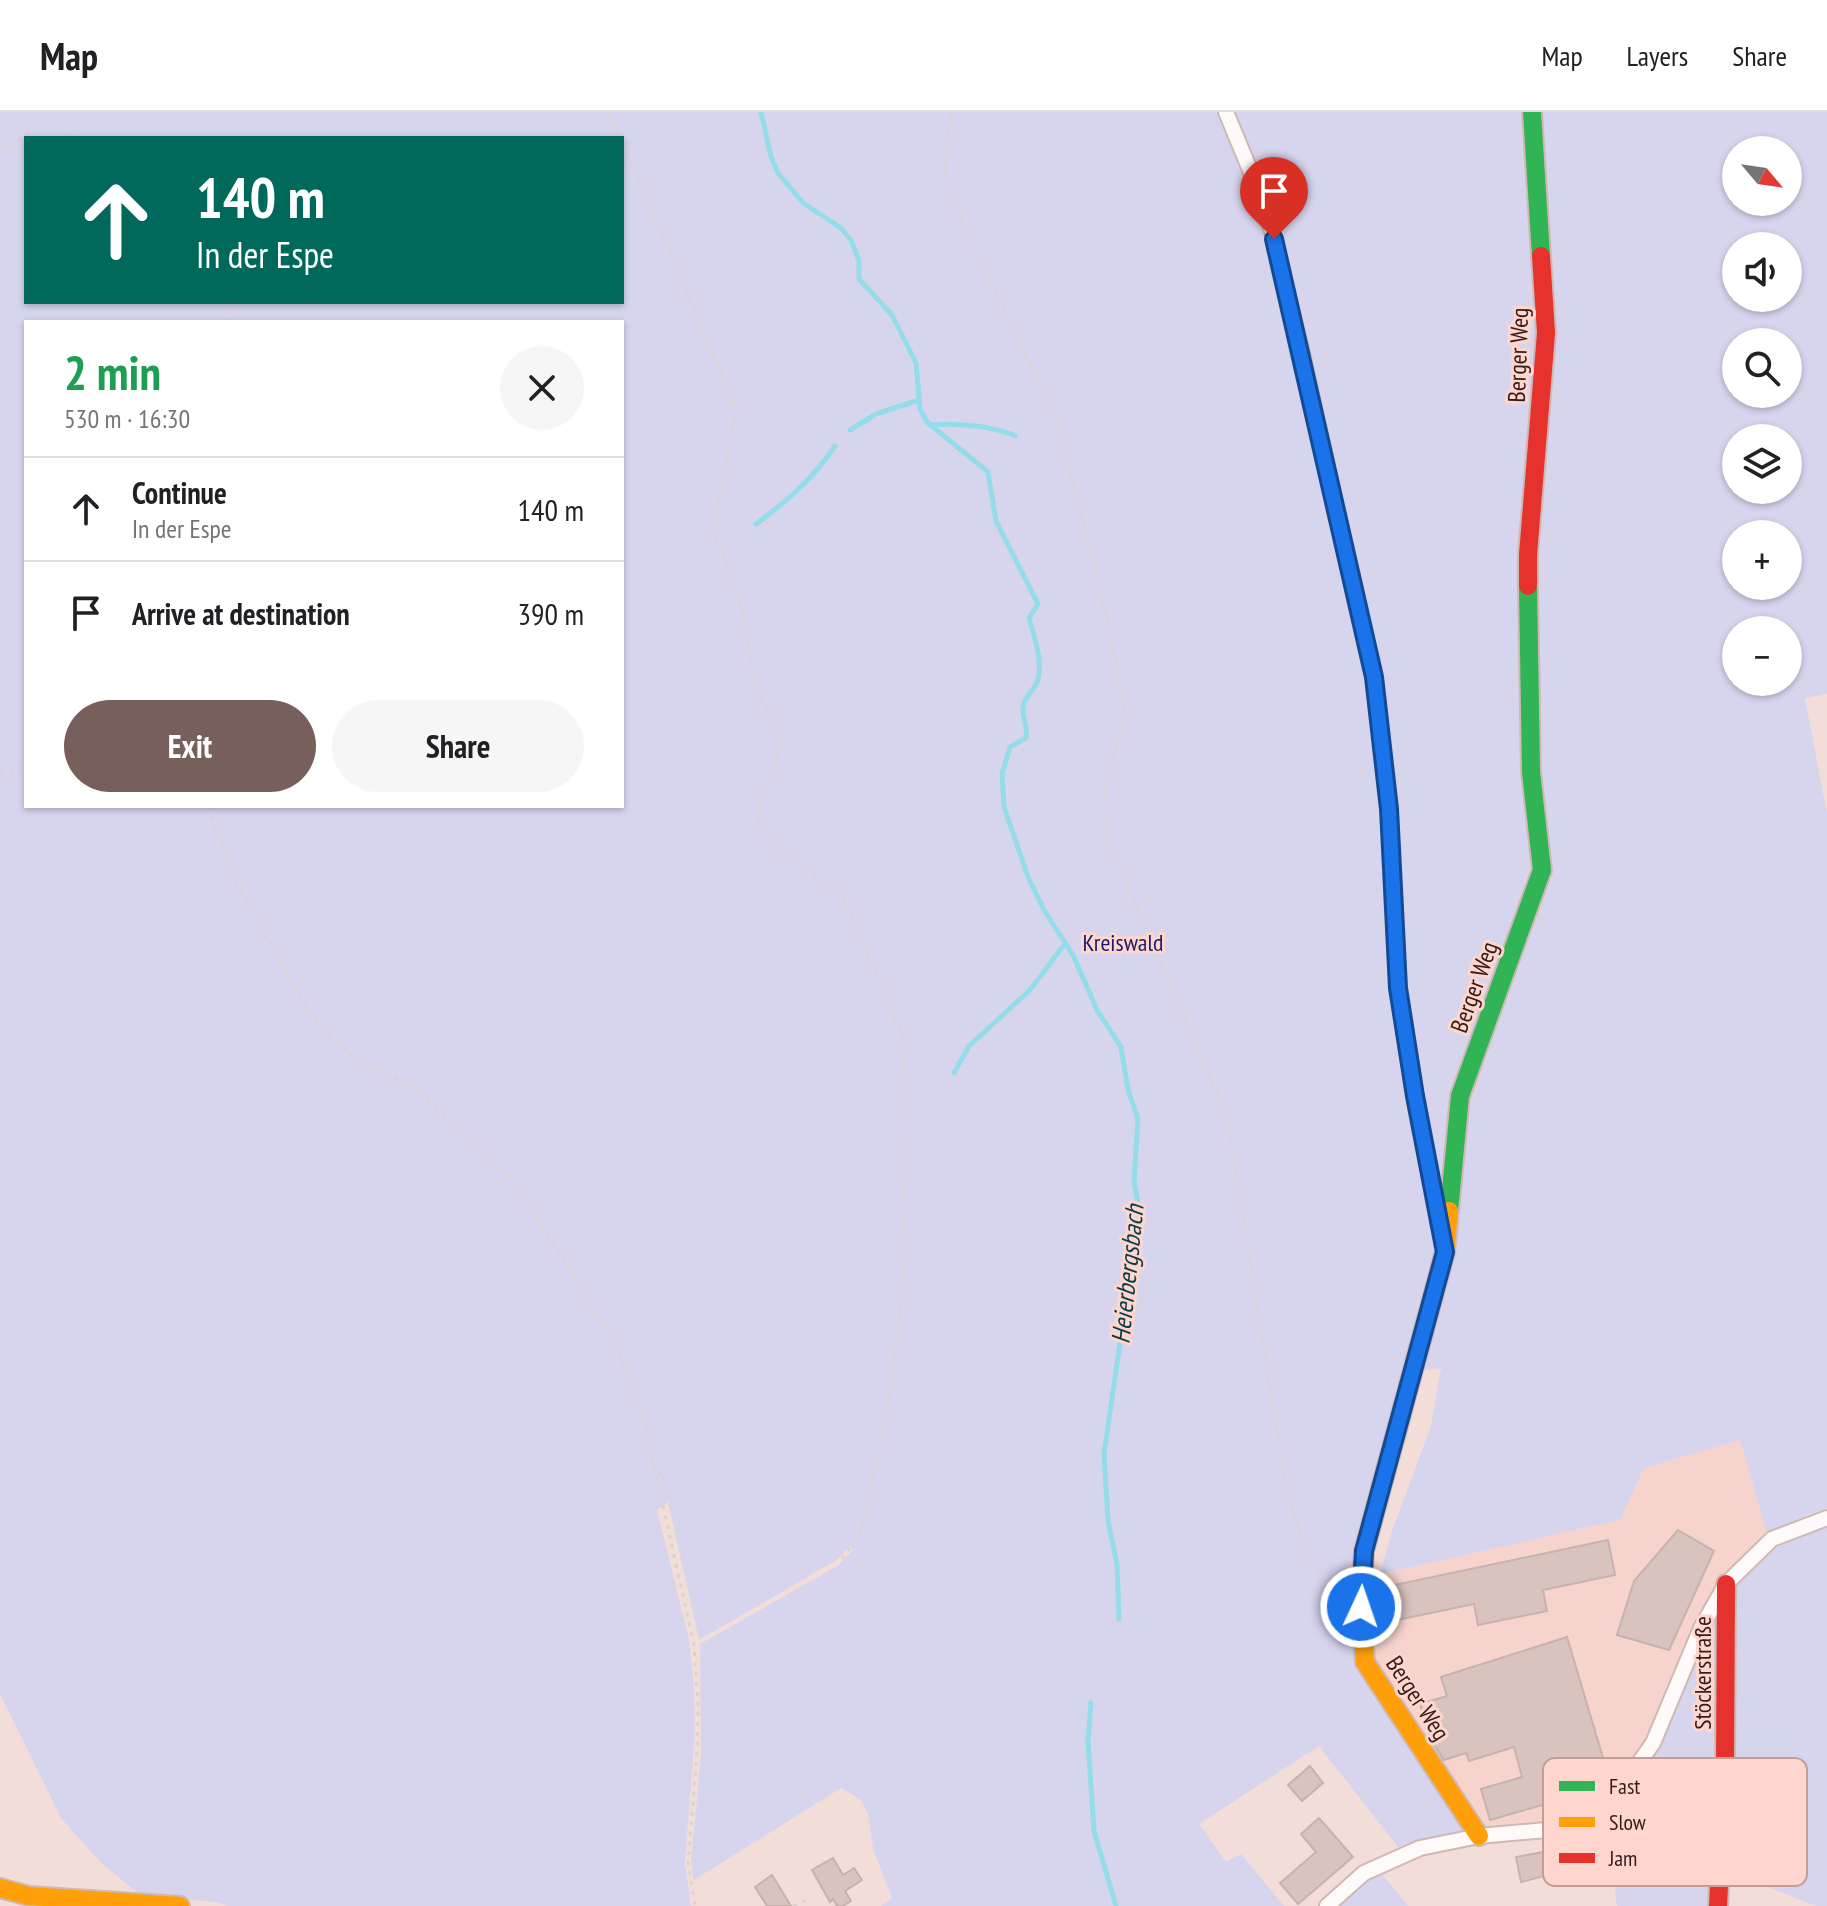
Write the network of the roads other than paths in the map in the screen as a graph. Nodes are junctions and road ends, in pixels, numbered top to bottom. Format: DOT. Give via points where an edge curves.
graph roads {
  1 [pos="1226,112"];
  2 [pos="1532,112"];
  3 [pos="1445,1252"];
  4 [pos="1827,1518"];
  5 [pos="1726,1584"];
  6 [pos="1642,1758"];
  7 [pos="1725,1758"];
  8 [pos="1543,1830"];
  9 [pos="1479,1836"];
  10 [pos="1719,1886"];
  11 [pos="0,1888"];
  12 [pos="180,1906"];
  13 [pos="1327,1906"];
  14 [pos="1718,1906"];
  1 -- 3 [label="street" via="1267,211 1374,677 1389,809 1398,988"];
  2 -- 3 [label="street, Berger Weg" via="1546,333 1528,555 1531,772 1542,870 1460,1096"];
  3 -- 9 [label="street, Berger Weg" via="1364,1551 1361,1607 1365,1662"];
  4 -- 5 [label="street" via="1772,1539"];
  5 -- 6 [label="street"];
  5 -- 7 [label="street, Stöckerstraße"];
  8 -- 9 [label="street"];
  9 -- 13 [label="street" via="1420,1848 1364,1873"];
  10 -- 14 [label="street, Stöckerstraße"];
  11 -- 12 [label="street" via="29,1896"];
}
